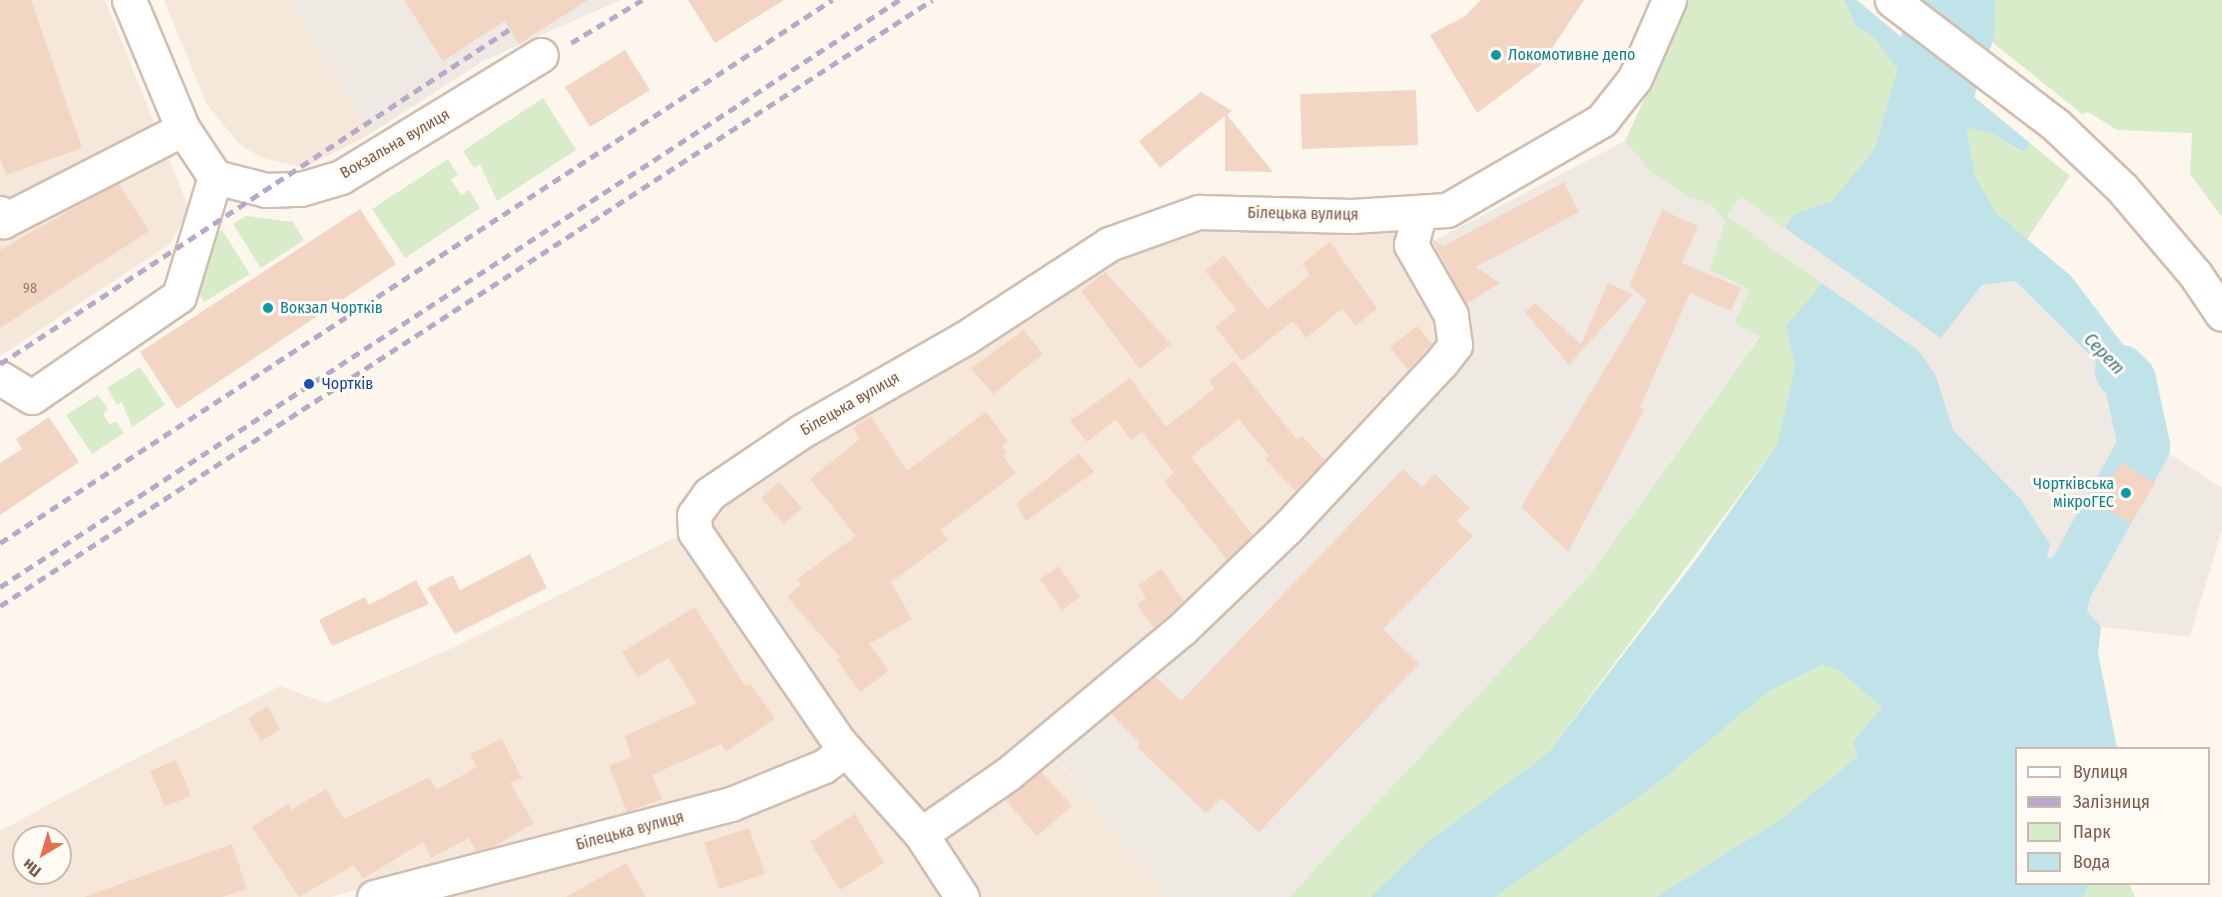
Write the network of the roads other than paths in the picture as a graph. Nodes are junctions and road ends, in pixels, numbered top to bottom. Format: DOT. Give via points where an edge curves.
graph roads {
  1 [pos="129,0"];
  2 [pos="1669,0"];
  3 [pos="1892,0"];
  4 [pos="542,55"];
  5 [pos="183,129"];
  6 [pos="215,177"];
  7 [pos="1420,212"];
  8 [pos="1,219"];
  9 [pos="2222,314"];
  10 [pos="0,378"];
  11 [pos="839,742"];
  12 [pos="921,834"];
  13 [pos="374,897"];
  14 [pos="962,897"];
  1 -- 5 [label="street"];
  2 -- 7 [label="street, Білецька вулиця" via="1635,78 1602,120 1447,210"];
  3 -- 9 [label="street" via="2055,125 2121,188 2195,274"];
  4 -- 6 [label="street, Вокзальна вулиця" via="341,177 301,189 266,190"];
  5 -- 6 [label="street"];
  5 -- 8 [label="street"];
  6 -- 10 [label="street" via="192,242 179,296 32,397"];
  7 -- 11 [label="street, Білецька вулиця" via="1352,216 1199,212 1109,244 965,338 802,431 709,494 694,515 695,532"];
  7 -- 12 [label="street" via="1411,245 1450,315 1455,345 1441,363 1286,529 1182,629 1009,773"];
  11 -- 12 [label="street"];
  11 -- 13 [label="street, Білецька вулиця" via="838,756 824,766 731,804"];
  12 -- 14 [label="street"];
}
